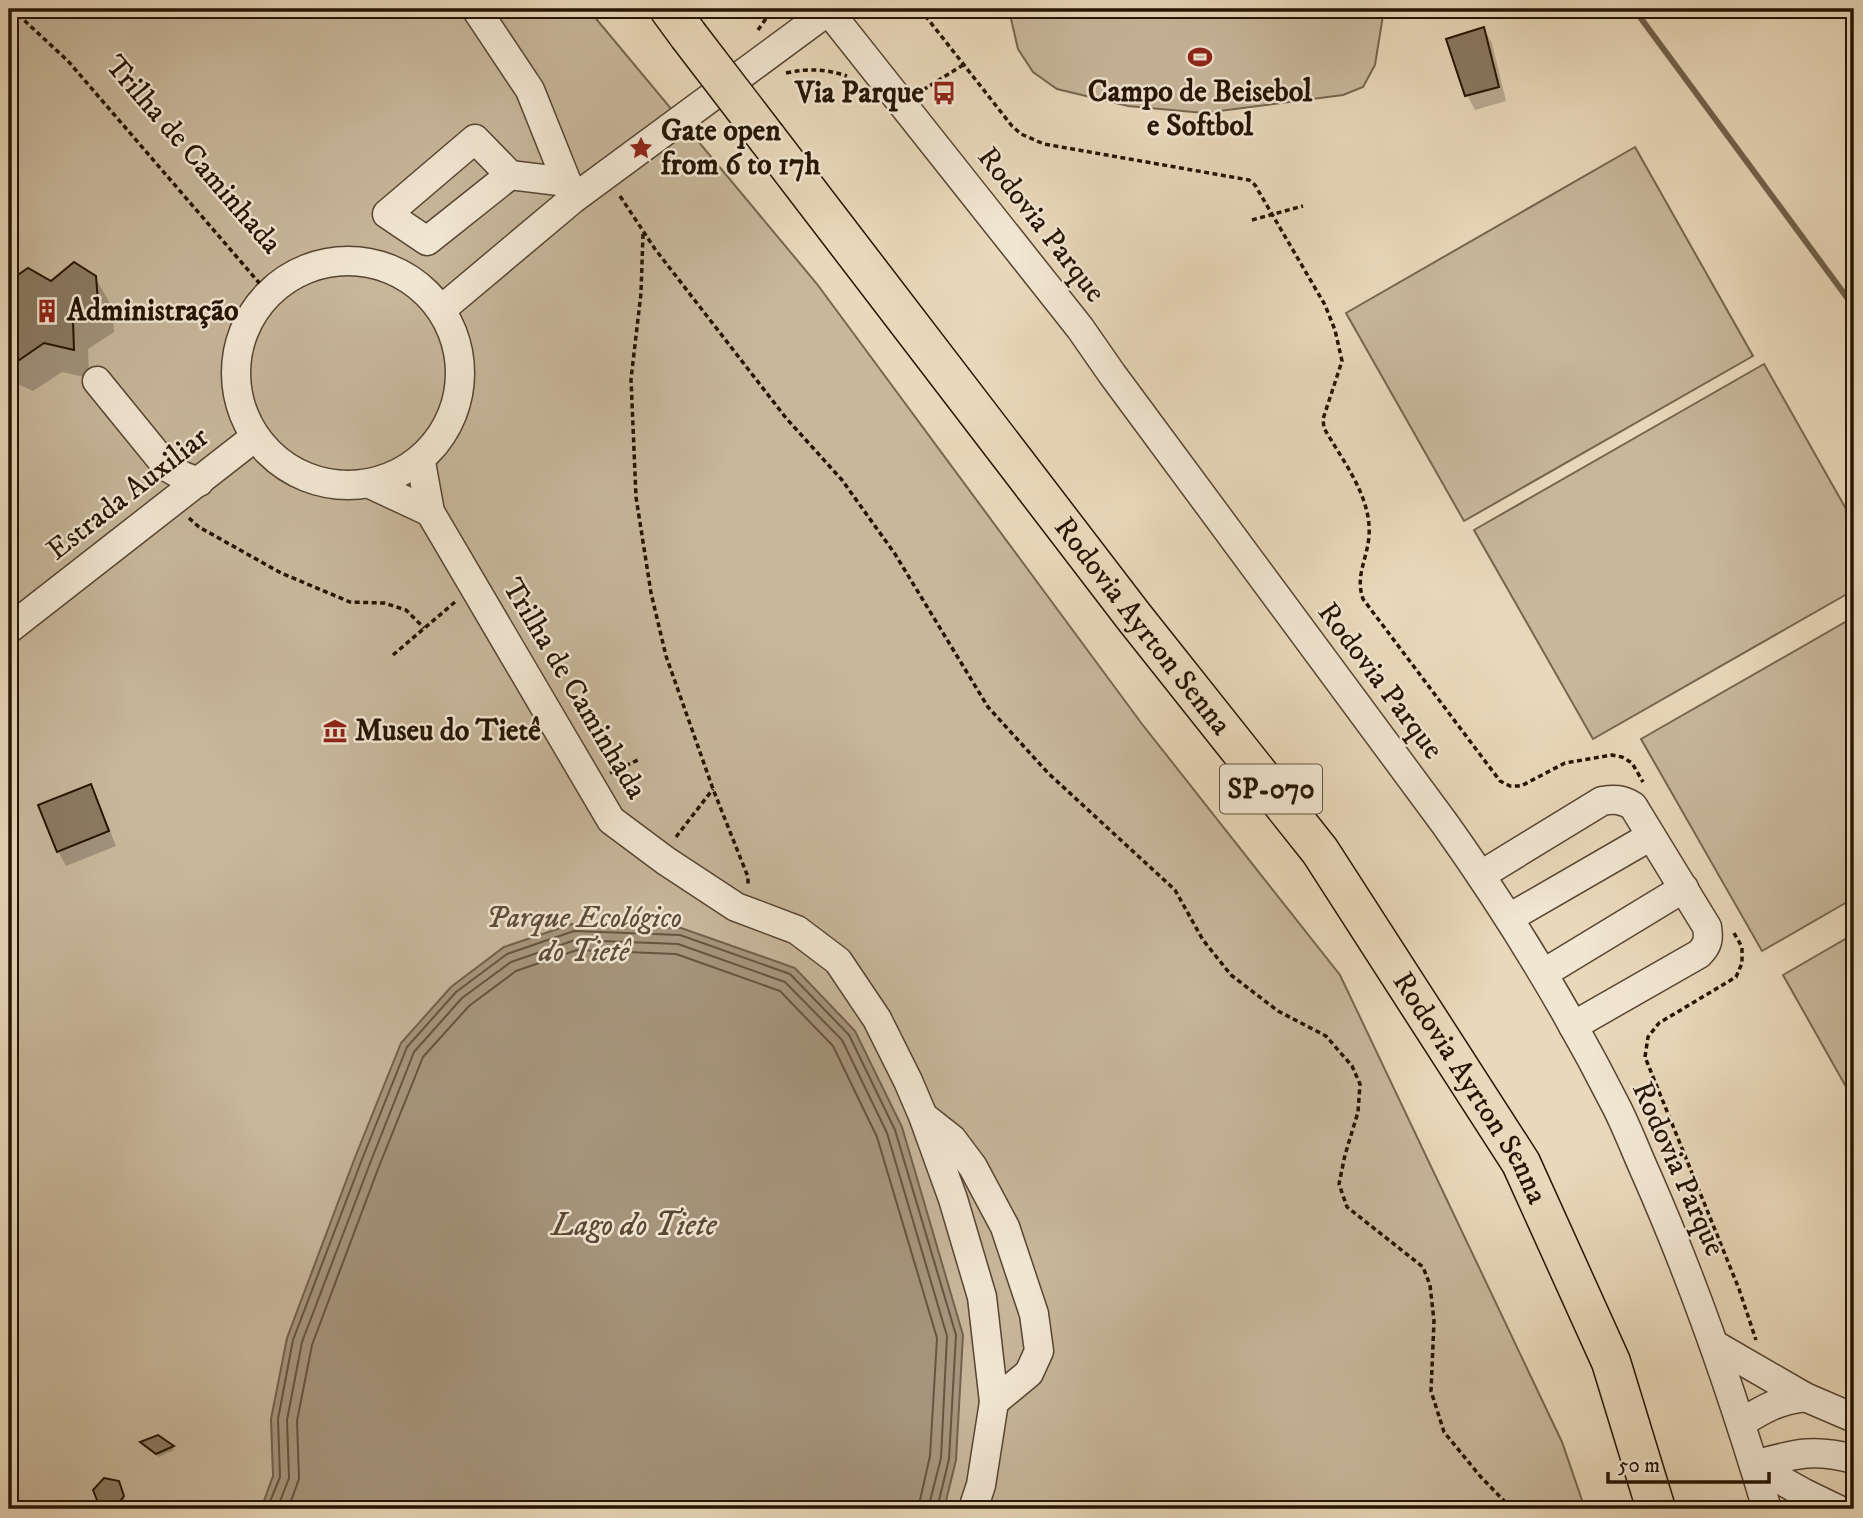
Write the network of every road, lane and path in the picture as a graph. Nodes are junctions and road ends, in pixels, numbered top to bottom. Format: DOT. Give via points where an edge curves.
graph roads {
  1 [pos="12,9"];
  2 [pos="476,9"];
  3 [pos="920,9"];
  4 [pos="828,10"];
  5 [pos="678,22"];
  6 [pos="963,65"];
  7 [pos="902,103"];
  8 [pos="510,175"];
  9 [pos="606,175"];
  10 [pos="570,191"];
  11 [pos="1303,206"];
  12 [pos="1272,215"];
  13 [pos="1252,220"];
  14 [pos="643,232"];
  15 [pos="267,292"];
  16 [pos="442,309"];
  17 [pos="97,381"];
  18 [pos="255,437"];
  19 [pos="421,462"];
  20 [pos="199,482"];
  21 [pos="370,484"];
  22 [pos="172,503"];
  23 [pos="430,512"];
  24 [pos="473,587"];
  25 [pos="424,628"];
  26 [pos="9,629"];
  27 [pos="393,655"];
  28 [pos="640,759"];
  29 [pos="589,782"];
  30 [pos="1646,786"];
  31 [pos="713,789"];
  32 [pos="1651,836"];
  33 [pos="661,857"];
  34 [pos="1481,875"];
  35 [pos="1684,888"];
  36 [pos="738,908"];
  37 [pos="1509,918"];
  38 [pos="1728,924"];
  39 [pos="1544,974"];
  40 [pos="1573,1026"];
  41 [pos="923,1116"];
  42 [pos="1715,1345"];
  43 [pos="1767,1376"];
  44 [pos="1811,1400"];
  45 [pos="994,1402"];
  46 [pos="1854,1418"];
  47 [pos="1741,1423"];
  48 [pos="1842,1456"];
  49 [pos="1754,1465"];
  50 [pos="973,1509"];
  51 [pos="1512,1509"];
  52 [pos="1656,1509"];
  53 [pos="1768,1509"];
  54 [pos="1837,1509"];
  1 -- 15 [label="path, Trilha de Caminhada" via="68,61"];
  2 -- 10 [label="street" via="530,90"];
  3 -- 6 [label="path"];
  4 -- 7 [label="street, Rodovia Parque"];
  4 -- 9 [label="street"];
  5 -- 52 [label="highway, Rodovia Ayrton Senna / SP-070, bridge" via="1133,617 1320,851 1521,1163 1611,1362"];
  6 -- 7 [label="path"];
  6 -- 12 [label="path" via="1021,134 1044,144 1249,180"];
  7 -- 34 [label="street, Rodovia Parque" via="1080,328"];
  8 -- 10 [label="street"];
  9 -- 10 [label="street"];
  9 -- 14 [label="path"];
  10 -- 16 [label="street"];
  11 -- 12 [label="path"];
  12 -- 13 [label="path"];
  12 -- 30 [label="path" via="1335,330 1342,361 1323,419 1367,511 1369,535 1358,586 1363,599 1500,781 1521,786 1565,763 1612,755 1632,763"];
  14 -- 31 [label="path" via="631,379 636,497 666,656"];
  14 -- 51 [label="path" via="786,418 842,480 895,554 988,707 1048,773 1175,890 1203,940 1231,975 1278,1011 1326,1036 1352,1066 1360,1084 1359,1112 1339,1184 1347,1207 1423,1267 1434,1321 1431,1391 1444,1432"];
  15 -- 16 [label="street" via="300,269 338,259 378,263 414,281"];
  15 -- 18 [label="street, Trilha de Caminhada" via="240,337 236,389"];
  16 -- 19 [label="street" via="457,342 461,379 453,414"];
  17 -- 20 [label="street" via="167,467"];
  18 -- 20 [label="street, Estrada Auxiliar"];
  18 -- 21 [label="street, Trilha de Caminhada" via="279,462 308,479 342,486"];
  19 -- 21 [label="street, Trilha de Caminhada"];
  19 -- 23 [label="street, Trilha de Caminhada"];
  20 -- 22 [label="street, Estrada Auxiliar"];
  21 -- 23 [label="street, Trilha de Caminhada"];
  22 -- 25 [label="path" via="199,527 281,573 350,602 384,603 405,610"];
  22 -- 26 [label="street, Estrada Auxiliar"];
  23 -- 24 [label="street, Trilha de Caminhada"];
  24 -- 25 [label="path"];
  24 -- 29 [label="street, Trilha de Caminhada"];
  25 -- 27 [label="path"];
  28 -- 29 [label="path"];
  29 -- 33 [label="street, Trilha de Caminhada" via="611,820"];
  31 -- 33 [label="path"];
  31 -- 36 [label="path" via="748,877 749,886"];
  32 -- 34 [label="street" via="1633,806 1624,800 1602,801"];
  32 -- 35 [label="street"];
  32 -- 37 [label="street"];
  33 -- 36 [label="street, Trilha de Caminhada"];
  34 -- 37 [label="street, Rodovia Parque"];
  35 -- 39 [label="street"];
  35 -- 40 [label="street" via="1707,927 1706,947"];
  36 -- 41 [label="street, Trilha de Caminhada" via="797,930 838,961 877,1019"];
  37 -- 39 [label="street, Rodovia Parque"];
  38 -- 43 [label="path" via="1742,947 1736,976 1659,1023 1648,1037 1645,1057 1739,1289"];
  39 -- 40 [label="street, Rodovia Parque"];
  40 -- 42 [label="street, Rodovia Parque" via="1623,1122 1677,1243"];
  41 -- 45 [label="street, Trilha de Caminhada" via="982,1297"];
  41 -- 45 [label="street" via="952,1139 974,1167 1005,1227 1034,1314 1038,1351 1029,1373"];
  42 -- 43 [label="street"];
  42 -- 47 [label="street, Rodovia Parque"];
  43 -- 44 [label="street"];
  44 -- 46 [label="street"];
  44 -- 47 [label="street" via="1788,1399"];
  44 -- 48 [label="street" via="1828,1438"];
  45 -- 50 [label="street, Trilha de Caminhada"];
  47 -- 49 [label="street, Rodovia Parque"];
  48 -- 49 [label="street" via="1807,1452"];
  49 -- 53 [label="street"];
  49 -- 54 [label="street"];
}
